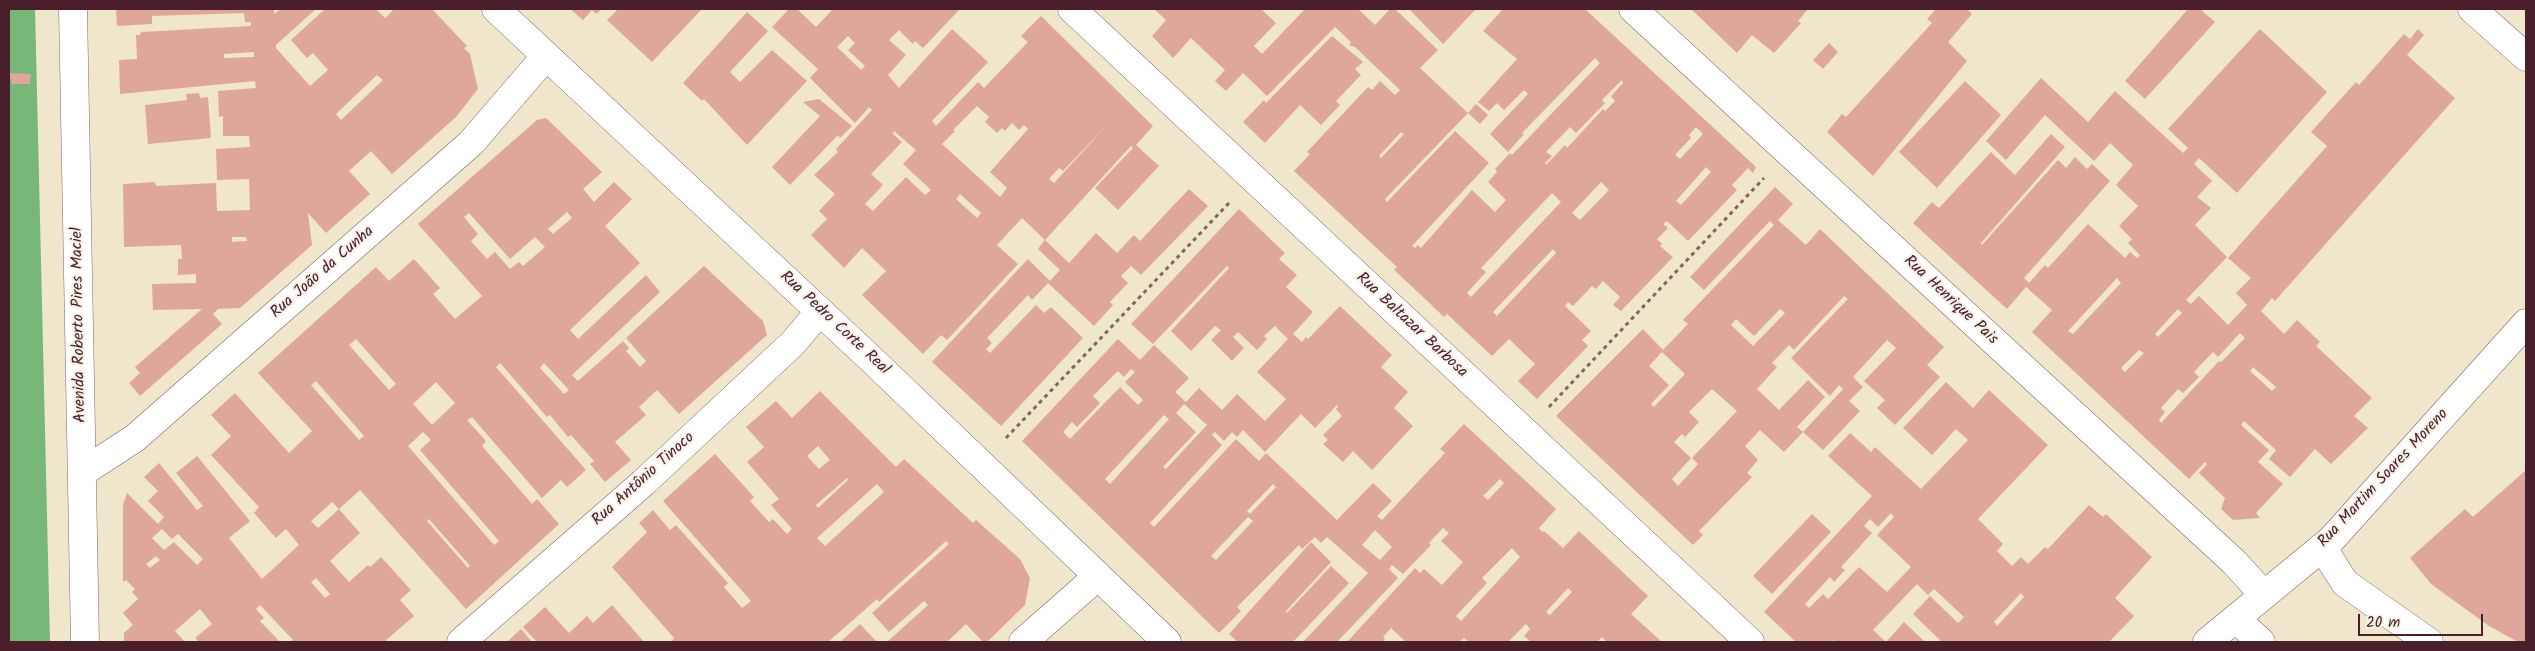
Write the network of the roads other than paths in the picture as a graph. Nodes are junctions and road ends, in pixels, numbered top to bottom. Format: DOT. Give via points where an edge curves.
graph roads {
  1 [pos="73,9"];
  2 [pos="496,9"];
  3 [pos="1072,9"];
  4 [pos="1633,9"];
  5 [pos="2472,9"];
  6 [pos="546,56"];
  7 [pos="2526,58"];
  8 [pos="820,311"];
  9 [pos="2526,323"];
  10 [pos="83,472"];
  11 [pos="2322,548"];
  12 [pos="1098,576"];
  13 [pos="2264,595"];
  14 [pos="2236,619"];
  15 [pos="85,642"];
  16 [pos="461,642"];
  17 [pos="1023,642"];
  18 [pos="1167,642"];
  19 [pos="1750,642"];
  20 [pos="2207,642"];
  21 [pos="2261,642"];
  22 [pos="2429,642"];
  1 -- 10 [label="main road, Avenida Roberto Pires Maciel"];
  2 -- 6 [label="main road, Rua Pedro Corte Real"];
  3 -- 19 [label="main road, Rua Baltazar Barbosa"];
  4 -- 13 [label="main road, Rua Henrique Pais" via="2234,562"];
  5 -- 7 [label="main road"];
  6 -- 8 [label="main road, Rua Pedro Corte Real"];
  6 -- 10 [label="main road, Rua João da Cunha" via="471,144 135,438"];
  8 -- 12 [label="main road, Rua Pedro Corte Real"];
  8 -- 16 [label="main road, Rua Antônio Tinoco" via="793,343 643,483"];
  9 -- 11 [label="main road, Rua Martim Soares Moreno"];
  10 -- 15 [label="main road, Avenida Roberto Pires Maciel"];
  11 -- 13 [label="main road, Rua Martim Soares Moreno"];
  11 -- 22 [label="main road" via="2344,583"];
  12 -- 17 [label="main road"];
  12 -- 18 [label="main road, Rua Pedro Corte Real"];
  13 -- 14 [label="main road, Rua Martim Soares Moreno"];
  14 -- 20 [label="main road, Rua Martim Soares Moreno"];
  14 -- 21 [label="main road"];
}
